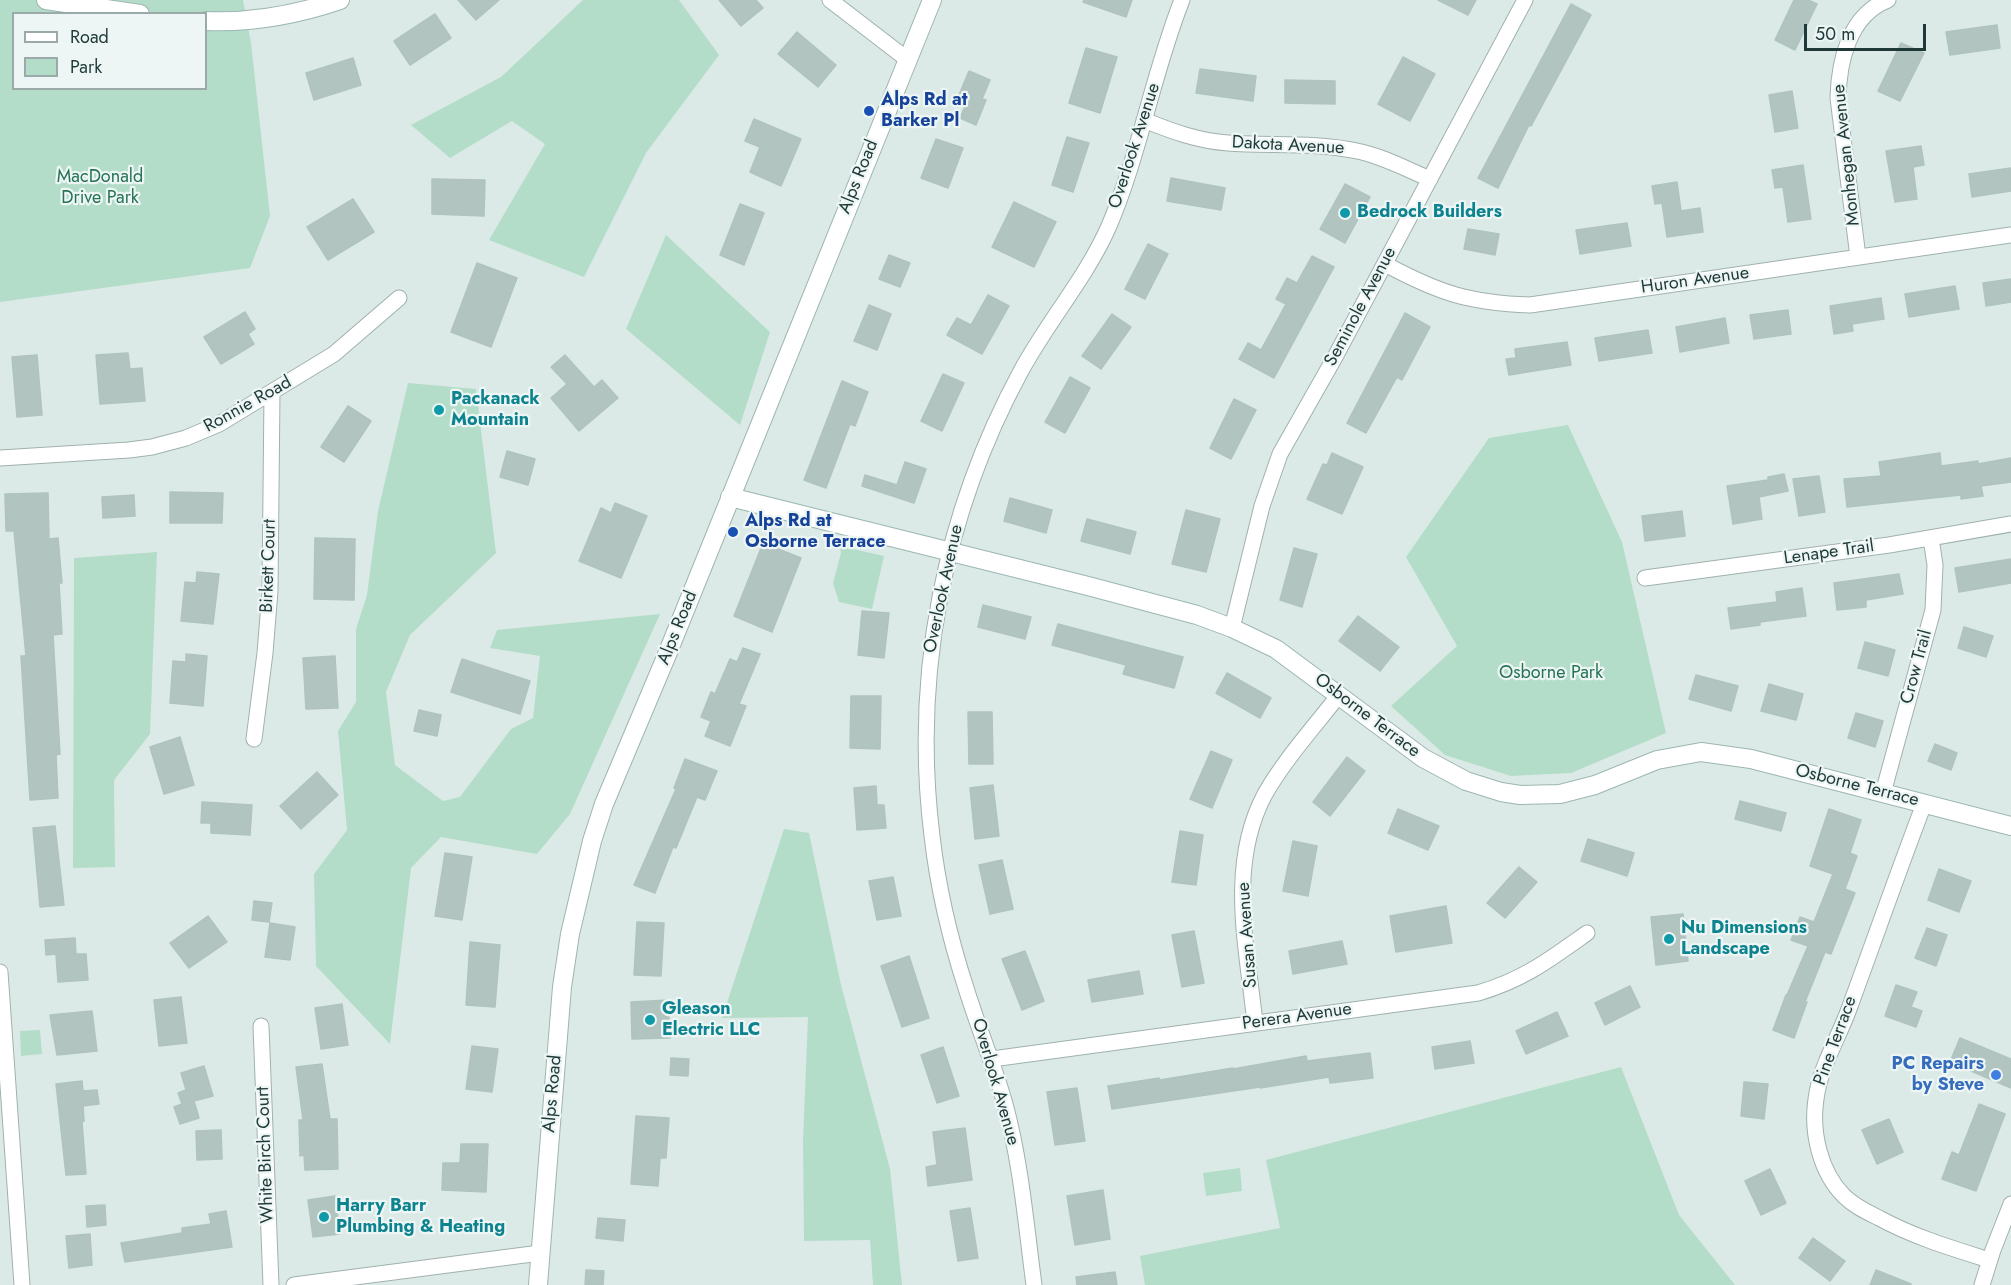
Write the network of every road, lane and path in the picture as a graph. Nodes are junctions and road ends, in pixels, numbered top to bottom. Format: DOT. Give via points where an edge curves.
graph roads {
  1 [pos="46,0"];
  2 [pos="340,0"];
  3 [pos="830,0"];
  4 [pos="932,0"];
  5 [pos="1182,0"];
  6 [pos="1525,0"];
  7 [pos="1888,0"];
  8 [pos="127,12"];
  9 [pos="207,21"];
  10 [pos="908,60"];
  11 [pos="1144,120"];
  12 [pos="1430,179"];
  13 [pos="2011,235"];
  14 [pos="1858,257"];
  15 [pos="1385,264"];
  16 [pos="399,298"];
  17 [pos="272,392"];
  18 [pos="0,458"];
  19 [pos="730,497"];
  20 [pos="2011,524"];
  21 [pos="1931,538"];
  22 [pos="950,552"];
  23 [pos="1646,578"];
  24 [pos="1232,628"];
  25 [pos="1339,695"];
  26 [pos="254,739"];
  27 [pos="1883,793"];
  28 [pos="1924,804"];
  29 [pos="2011,826"];
  30 [pos="1587,933"];
  31 [pos="0,972"];
  32 [pos="1255,1023"];
  33 [pos="261,1026"];
  34 [pos="992,1059"];
  35 [pos="2011,1204"];
  36 [pos="540,1253"];
  37 [pos="1989,1260"];
  38 [pos="22,1285"];
  39 [pos="271,1285"];
  40 [pos="294,1285"];
  41 [pos="538,1285"];
  42 [pos="1034,1285"];
  43 [pos="1982,1285"];
  1 -- 8 [label="street"];
  2 -- 9 [label="street" via="281,17"];
  3 -- 10 [label="street"];
  4 -- 10 [label="street, Alps Road"];
  5 -- 11 [label="street, Overlook Avenue"];
  6 -- 12 [label="street, Seminole Avenue"];
  7 -- 14 [label="street, Monhegan Avenue" via="1860,21 1842,56 1838,76"];
  10 -- 19 [label="street, Alps Road"];
  11 -- 12 [label="street, Dakota Avenue" via="1206,141 1356,150"];
  11 -- 22 [label="street, Overlook Avenue" via="1109,225 998,415 977,465"];
  12 -- 15 [label="street, Seminole Avenue"];
  13 -- 14 [label="street, Huron Avenue"];
  14 -- 15 [label="street, Huron Avenue" via="1530,305 1486,302 1442,292"];
  15 -- 24 [label="street, Seminole Avenue" via="1280,454 1262,506"];
  16 -- 17 [label="street, Ronnie Road" via="334,354"];
  17 -- 18 [label="street, Ronnie Road" via="219,424 152,447"];
  17 -- 26 [label="street, Birkett Court" via="270,591"];
  19 -- 22 [label="street, Osborne Terrace"];
  19 -- 36 [label="street, Alps Road" via="604,804 579,891 562,987"];
  20 -- 21 [label="street, Lenape Trail"];
  21 -- 23 [label="street, Lenape Trail"];
  21 -- 27 [label="street, Crow Trail" via="1935,565 1933,610"];
  22 -- 24 [label="street, Osborne Terrace" via="1186,612"];
  22 -- 34 [label="street, Overlook Avenue" via="939,595 929,670 927,783 940,890 952,941"];
  24 -- 25 [label="street, Osborne Terrace" via="1276,649"];
  25 -- 27 [label="street, Osborne Terrace" via="1423,758 1466,781 1501,792 1560,794 1595,785 1657,760 1701,752 1751,759"];
  25 -- 32 [label="street, Susan Avenue" via="1265,795 1247,847 1242,903"];
  27 -- 28 [label="street, Osborne Terrace"];
  28 -- 29 [label="street, Osborne Terrace"];
  28 -- 37 [label="street, Pine Terrace" via="1820,1079 1815,1121 1817,1143 1832,1181 1858,1207 1939,1245"];
  30 -- 32 [label="street, Perera Avenue" via="1530,973 1478,993"];
  31 -- 38 [label="street"];
  32 -- 34 [label="street, Perera Avenue"];
  33 -- 39 [label="street, White Birch Court"];
  34 -- 42 [label="street, Overlook Avenue" via="1017,1158"];
  35 -- 37 [label="street"];
  36 -- 40 [label="street"];
  36 -- 41 [label="street, Alps Road"];
  37 -- 43 [label="street"];
}
